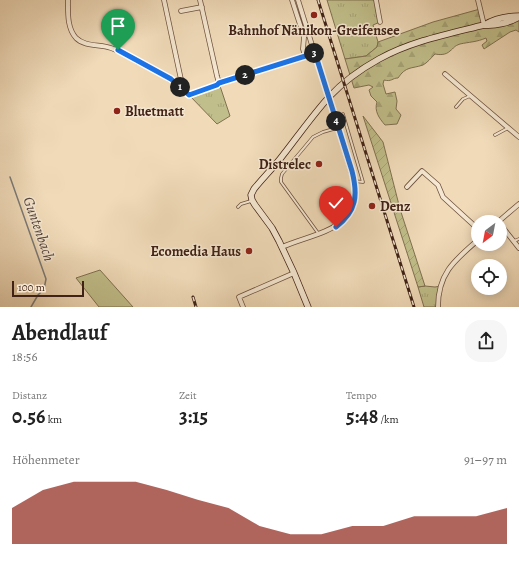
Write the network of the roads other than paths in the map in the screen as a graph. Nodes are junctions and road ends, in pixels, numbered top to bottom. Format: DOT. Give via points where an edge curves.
graph roads {
  1 [pos="68,0"];
  2 [pos="164,0"];
  3 [pos="200,0"];
  4 [pos="292,0"];
  5 [pos="298,0"];
  6 [pos="376,0"];
  7 [pos="478,0"];
  8 [pos="202,7"];
  9 [pos="181,11"];
  10 [pos="519,16"];
  11 [pos="380,22"];
  12 [pos="484,25"];
  13 [pos="315,53"];
  14 [pos="305,56"];
  15 [pos="445,74"];
  16 [pos="219,83"];
  17 [pos="184,90"];
  18 [pos="470,96"];
  19 [pos="456,107"];
  20 [pos="335,117"];
  21 [pos="338,127"];
  22 [pos="508,128"];
  23 [pos="495,136"];
  24 [pos="519,137"];
  25 [pos="354,182"];
  26 [pos="407,187"];
  27 [pos="252,200"];
  28 [pos="519,204"];
  29 [pos="238,207"];
  30 [pos="506,215"];
  31 [pos="471,223"];
  32 [pos="507,233"];
  33 [pos="319,234"];
  34 [pos="519,239"];
  35 [pos="514,241"];
  36 [pos="471,246"];
  37 [pos="282,247"];
  38 [pos="519,248"];
  39 [pos="294,273"];
  40 [pos="243,307"];
  41 [pos="308,307"];
  42 [pos="438,307"];
  1 -- 17 [label="street" via="68,20 77,39 118,50 171,79"];
  2 -- 17 [label="street"];
  3 -- 8 [label="street"];
  4 -- 14 [label="street" via="304,37"];
  5 -- 13 [label="street"];
  6 -- 11 [label="street"];
  7 -- 12 [label="street"];
  8 -- 9 [label="street"];
  8 -- 16 [label="street"];
  10 -- 12 [label="street" via="496,19"];
  12 -- 27 [label="street" via="423,40 381,58 354,75 330,96 310,120 256,187 251,194"];
  13 -- 14 [label="street"];
  13 -- 20 [label="street, bridge"];
  14 -- 16 [label="street"];
  15 -- 18 [label="street"];
  16 -- 17 [label="street" via="189,95"];
  18 -- 19 [label="lane"];
  18 -- 22 [label="street"];
  20 -- 21 [label="street"];
  20 -- 25 [label="lane" via="343,114 363,182"];
  21 -- 25 [label="street"];
  21 -- 33 [label="lane" via="313,137 281,178 281,182"];
  22 -- 23 [label="lane"];
  22 -- 24 [label="street"];
  25 -- 33 [label="street" via="356,190 351,211 336,227"];
  26 -- 31 [label="street" via="422,171 438,185 443,197"];
  27 -- 29 [label="lane"];
  27 -- 37 [label="street"];
  28 -- 30 [label="street"];
  32 -- 35 [label="street"];
  33 -- 37 [label="street"];
  34 -- 35 [label="lane"];
  35 -- 38 [label="street"];
  36 -- 42 [label="street" via="447,271 440,286"];
  37 -- 39 [label="street"];
  39 -- 40 [label="street" via="238,297"];
  39 -- 41 [label="street"];
}
